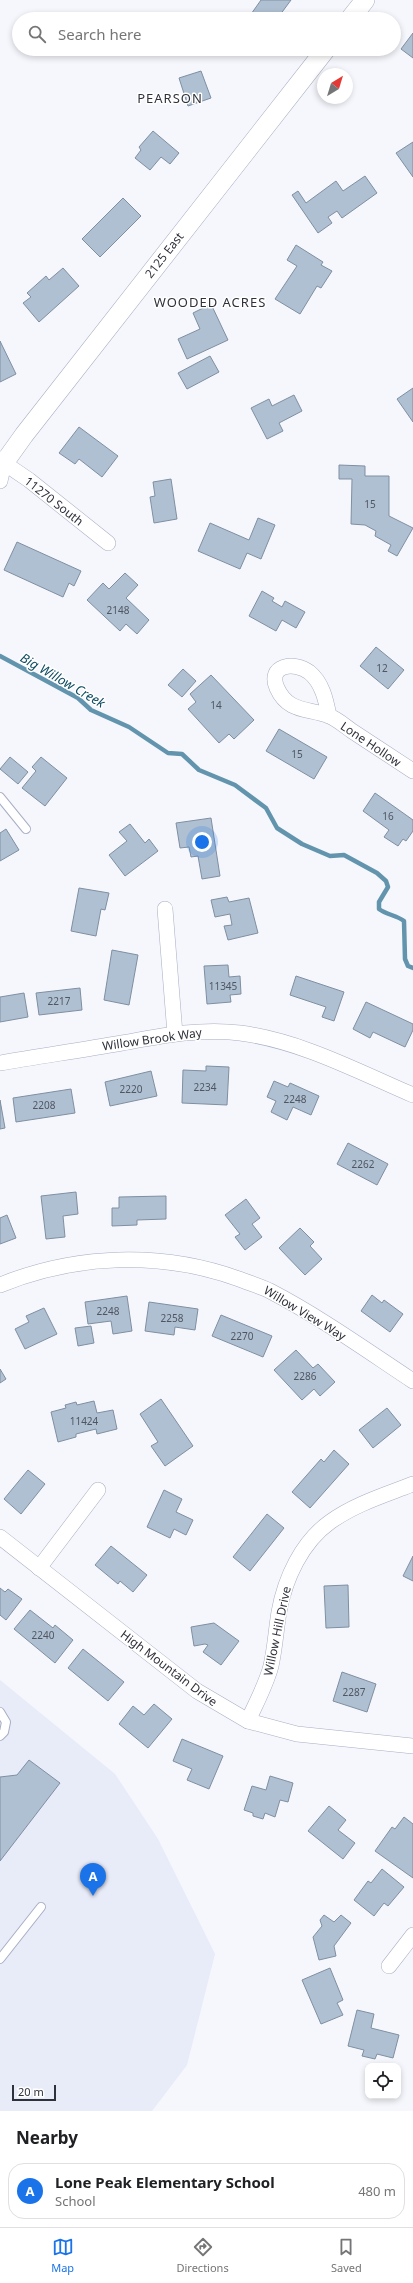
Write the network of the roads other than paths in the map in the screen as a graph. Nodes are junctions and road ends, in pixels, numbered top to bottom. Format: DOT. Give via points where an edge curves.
graph roads {
  1 [pos="365,0"];
  2 [pos="356,12"];
  3 [pos="321,56"];
  4 [pos="1,469"];
  5 [pos="108,543"];
  6 [pos="329,716"];
  7 [pos="413,771"];
  8 [pos="0,797"];
  9 [pos="26,829"];
  10 [pos="165,909"];
  11 [pos="175,1034"];
  12 [pos="0,1063"];
  13 [pos="413,1095"];
  14 [pos="0,1285"];
  15 [pos="413,1381"];
  16 [pos="413,1484"];
  17 [pos="98,1490"];
  18 [pos="0,1537"];
  19 [pos="39,1568"];
  20 [pos="0,1712"];
  21 [pos="248,1721"];
  22 [pos="0,1736"];
  23 [pos="413,1746"];
  24 [pos="41,1907"];
  25 [pos="413,1935"];
  26 [pos="0,1959"];
  27 [pos="389,1966"];
  1 -- 2 [label="street"];
  3 -- 4 [label="street, 2125 East" via="33,422"];
  4 -- 5 [label="street, 11270 South" via="29,480"];
  6 -- 7 [label="street, Lone Hollow"];
  8 -- 9 [label="lane"];
  10 -- 11 [label="street"];
  11 -- 12 [label="street, Willow Brook Way"];
  11 -- 13 [label="street, Willow Brook Way" via="214,1031 240,1033 275,1041 312,1052"];
  14 -- 15 [label="street, Willow View Way" via="46,1270 90,1261 134,1259 178,1262 223,1273 269,1290"];
  16 -- 21 [label="street, Willow Hill Drive" via="349,1510 329,1522 311,1540 296,1561 285,1585 271,1665 264,1688"];
  17 -- 19 [label="street"];
  18 -- 19 [label="street, High Mountain Drive"];
  19 -- 21 [label="street, High Mountain Drive" via="197,1691"];
  20 -- 22 [label="lane" via="6,1722 4,1732"];
  21 -- 23 [label="street, High Mountain Drive" via="296,1734"];
  24 -- 26 [label="lane"];
  25 -- 27 [label="street"];
}
